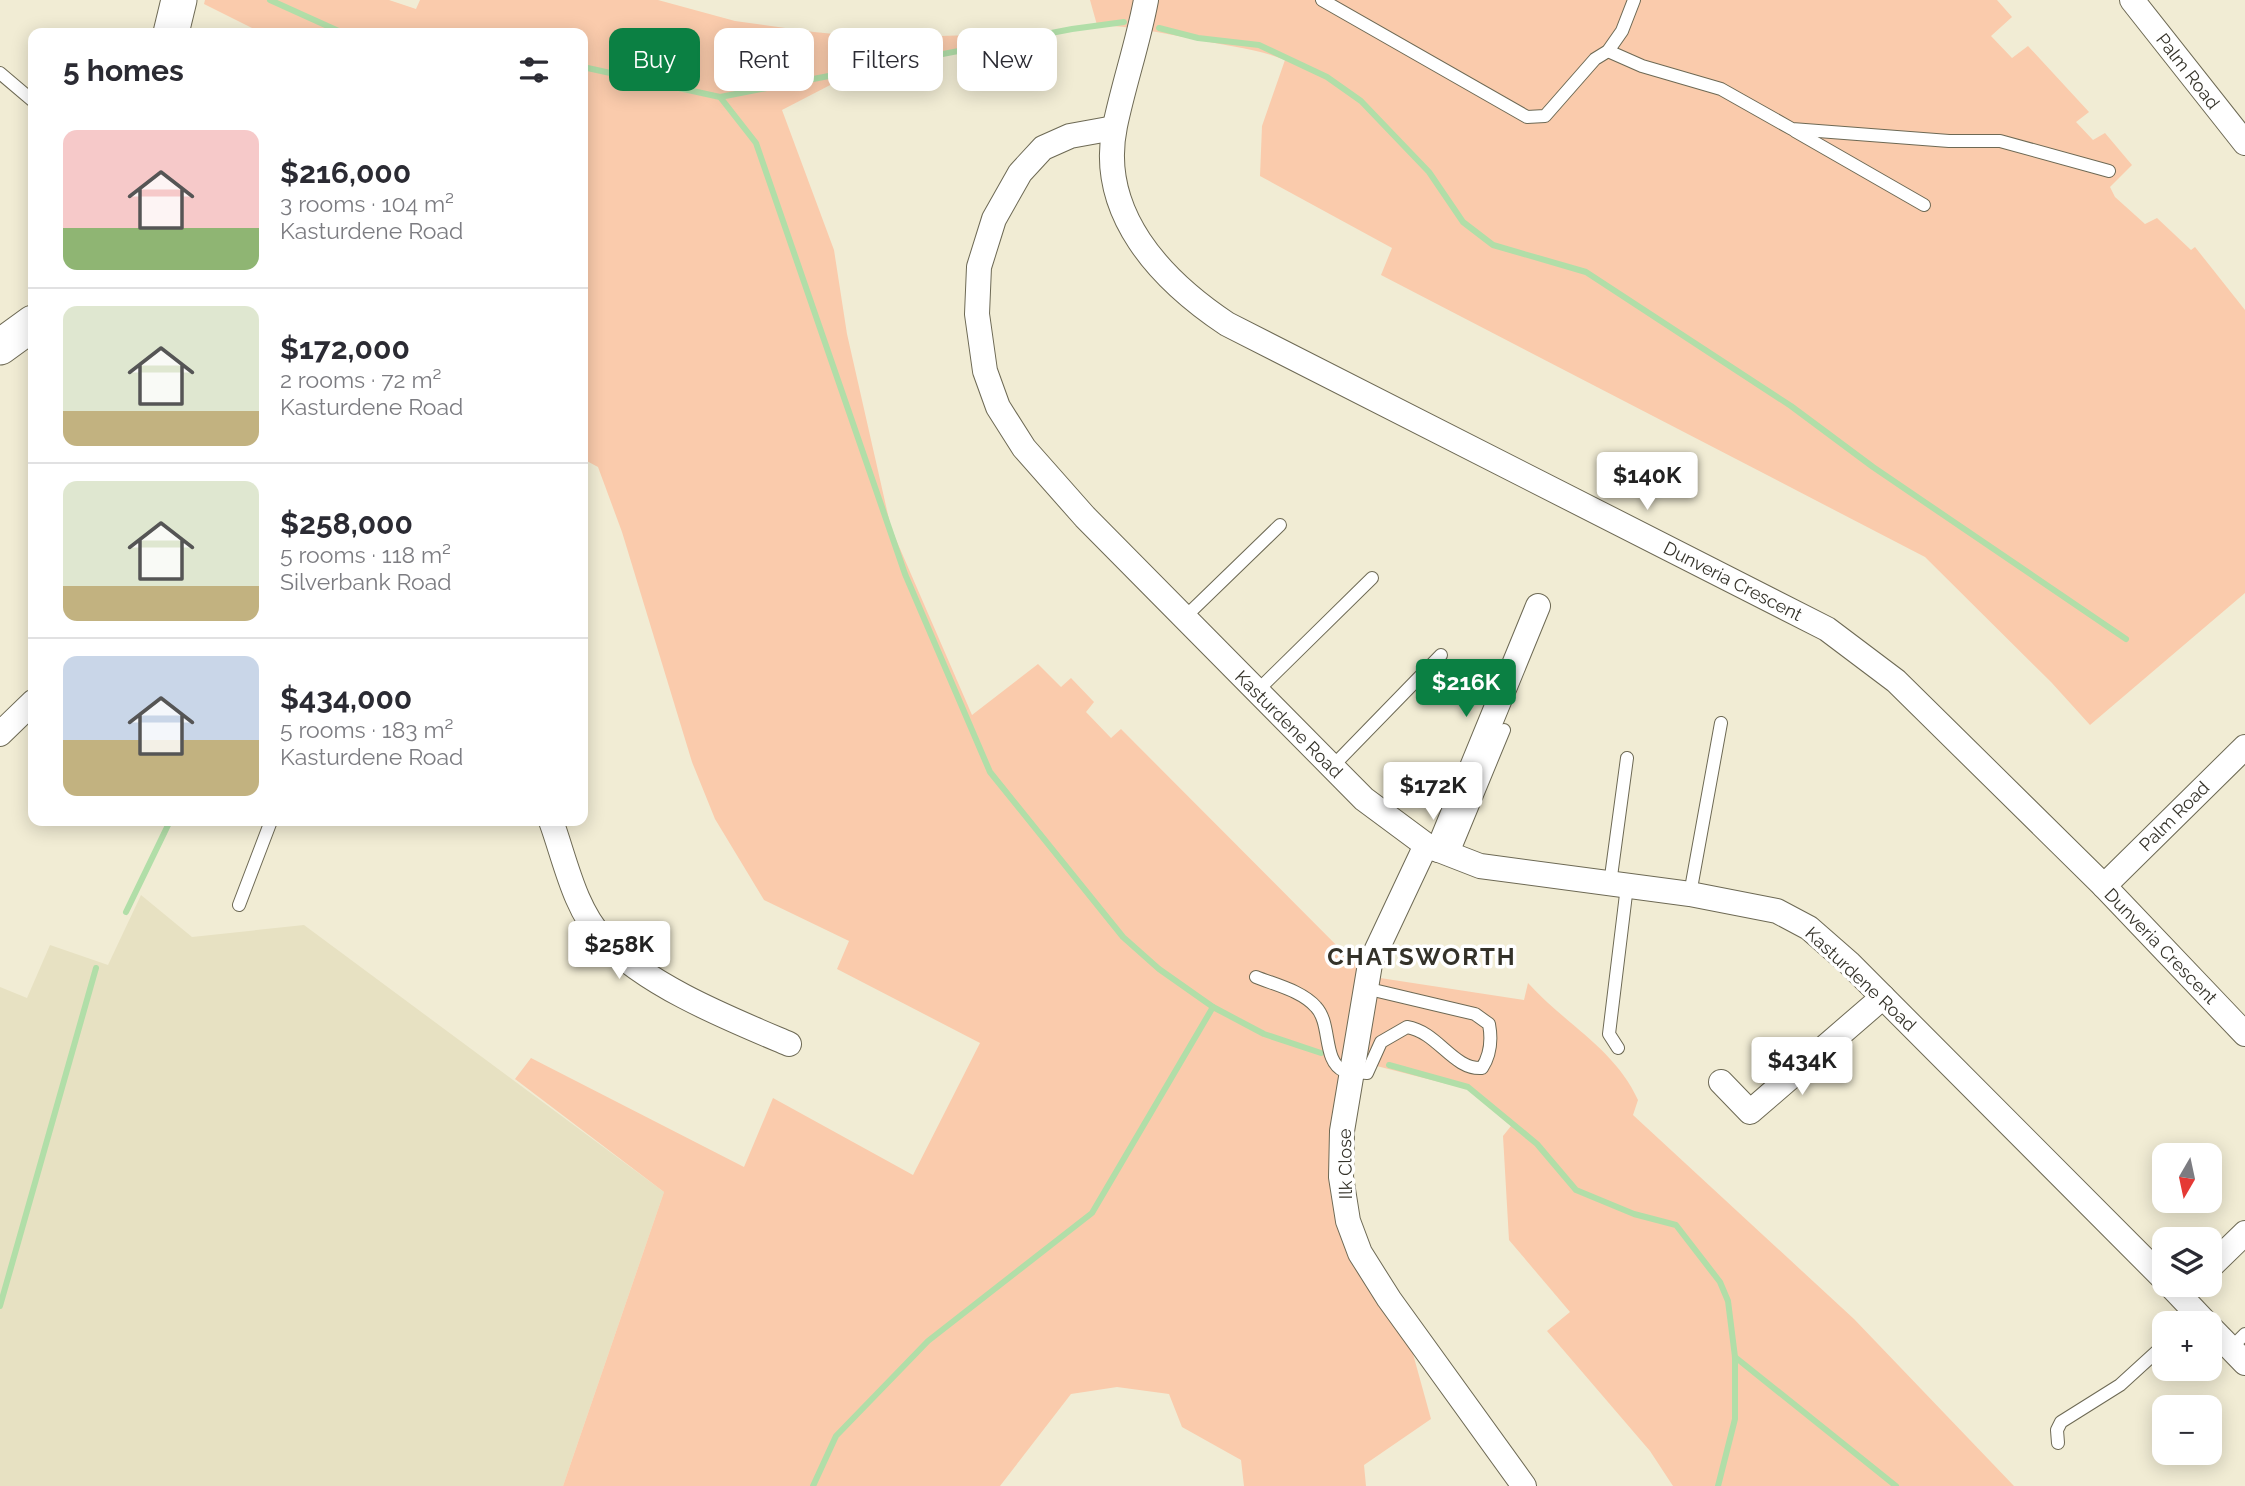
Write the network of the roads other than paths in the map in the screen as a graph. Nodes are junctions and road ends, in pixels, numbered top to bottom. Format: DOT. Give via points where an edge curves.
graph roads {
  1 [pos="179,0"];
  2 [pos="1146,0"];
  3 [pos="1322,0"];
  4 [pos="1634,0"];
  5 [pos="2132,0"];
  6 [pos="172,28"];
  7 [pos="1608,51"];
  8 [pos="0,73"];
  9 [pos="28,97"];
  10 [pos="1114,128"];
  11 [pos="1791,129"];
  12 [pos="2245,143"];
  13 [pos="2109,172"];
  14 [pos="1924,205"];
  15 [pos="28,326"];
  16 [pos="0,346"];
  17 [pos="1280,525"];
  18 [pos="1372,578"];
  19 [pos="1538,606"];
  20 [pos="1184,618"];
  21 [pos="1441,655"];
  22 [pos="1256,691"];
  23 [pos="28,707"];
  24 [pos="1721,723"];
  25 [pos="1504,730"];
  26 [pos="0,734"];
  27 [pos="2243,754"];
  28 [pos="1627,758"];
  29 [pos="1332,767"];
  30 [pos="269,826"];
  31 [pos="553,826"];
  32 [pos="1439,850"];
  33 [pos="1618,885"];
  34 [pos="2104,886"];
  35 [pos="1690,894"];
  36 [pos="239,905"];
  37 [pos="1256,977"];
  38 [pos="1365,988"];
  39 [pos="1883,997"];
  40 [pos="2245,1034"];
  41 [pos="789,1044"];
  42 [pos="1618,1048"];
  43 [pos="1351,1073"];
  44 [pos="1721,1082"];
  45 [pos="2245,1233"];
  46 [pos="2222,1255"];
  47 [pos="2188,1304"];
  48 [pos="2240,1348"];
  49 [pos="2152,1356"];
  50 [pos="2058,1443"];
  51 [pos="1524,1486"];
  1 -- 6 [label="street"];
  2 -- 10 [label="street, Dunveria Crescent"];
  3 -- 7 [label="lane" via="1527,117 1545,116 1595,59"];
  4 -- 7 [label="lane" via="1622,32"];
  5 -- 12 [label="street, Palm Road"];
  7 -- 11 [label="lane" via="1721,89"];
  8 -- 9 [label="lane"];
  10 -- 20 [label="street, Kasturdene Road" via="1070,136 1043,148 1020,173 994,219 979,267 980,337 985,371 998,407 1024,448"];
  10 -- 34 [label="street, Dunveria Crescent" via="1114,174 1122,209 1157,268 1192,301 1227,324 1827,629 1896,681"];
  11 -- 13 [label="lane" via="2000,141"];
  11 -- 14 [label="lane"];
  15 -- 16 [label="street"];
  17 -- 20 [label="lane"];
  18 -- 22 [label="lane"];
  19 -- 32 [label="street, Ilk Close"];
  20 -- 22 [label="street, Kasturdene Road"];
  21 -- 29 [label="lane"];
  22 -- 29 [label="street, Kasturdene Road"];
  23 -- 26 [label="street"];
  24 -- 35 [label="lane"];
  25 -- 32 [label="lane"];
  27 -- 34 [label="street, Palm Road"];
  28 -- 33 [label="lane"];
  29 -- 32 [label="street, Kasturdene Road" via="1364,799"];
  30 -- 36 [label="lane"];
  31 -- 41 [label="street" via="574,886 602,938 659,981"];
  32 -- 33 [label="street, Kasturdene Road" via="1480,866"];
  32 -- 38 [label="street, Ilk Close" via="1385,926"];
  33 -- 35 [label="street, Kasturdene Road"];
  33 -- 42 [label="lane" via="1609,1034"];
  34 -- 40 [label="street, Dunveria Crescent"];
  35 -- 39 [label="street, Kasturdene Road" via="1788,916 1808,928"];
  37 -- 43 [label="lane" via="1316,1006 1334,1060 1339,1069"];
  38 -- 43 [label="street, Ilk Close"];
  38 -- 43 [label="lane" via="1475,1014 1489,1024 1491,1047 1482,1068 1475,1069 1429,1034 1407,1027 1381,1042 1367,1073"];
  39 -- 44 [label="street" via="1749,1112"];
  39 -- 47 [label="street, Kasturdene Road"];
  43 -- 51 [label="street, Ilk Close" via="1341,1177 1348,1221 1360,1254"];
  45 -- 46 [label="street"];
  47 -- 48 [label="street, Kasturdene Road"];
  49 -- 50 [label="lane" via="2120,1385 2061,1422"];
}
